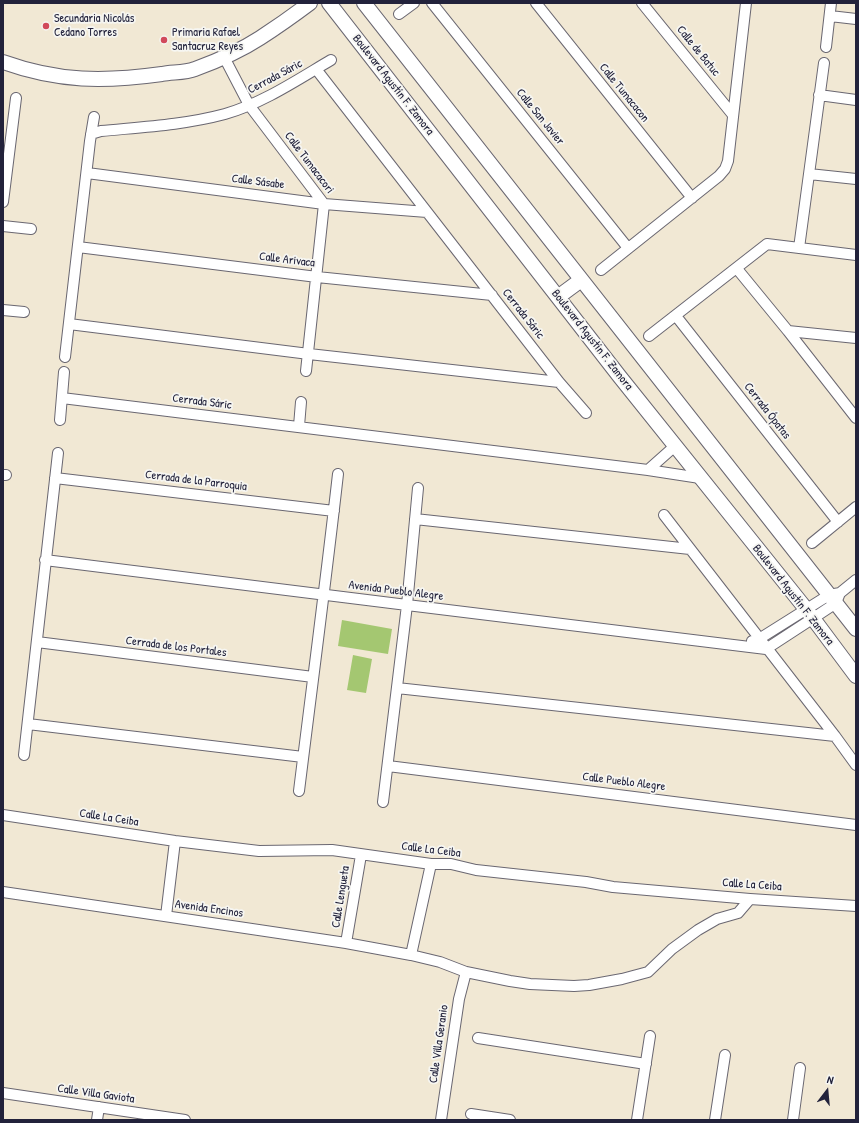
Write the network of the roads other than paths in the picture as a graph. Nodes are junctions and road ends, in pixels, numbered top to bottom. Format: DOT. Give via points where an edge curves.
graph roads {
  1 [pos="310,3"];
  2 [pos="329,3"];
  3 [pos="364,3"];
  4 [pos="414,3"];
  5 [pos="432,3"];
  6 [pos="536,3"];
  7 [pos="642,3"];
  8 [pos="746,3"];
  9 [pos="831,3"];
  10 [pos="399,14"];
  11 [pos="830,16"];
  12 [pos="856,19"];
  13 [pos="826,47"];
  14 [pos="224,57"];
  15 [pos="331,60"];
  16 [pos="3,62"];
  17 [pos="824,63"];
  18 [pos="316,69"];
  19 [pos="819,95"];
  20 [pos="16,98"];
  21 [pos="856,100"];
  22 [pos="249,105"];
  23 [pos="733,115"];
  24 [pos="94,117"];
  25 [pos="8,125"];
  26 [pos="91,134"];
  27 [pos="87,173"];
  28 [pos="809,174"];
  29 [pos="856,179"];
  30 [pos="692,198"];
  31 [pos="3,202"];
  32 [pos="324,204"];
  33 [pos="427,212"];
  34 [pos="3,226"];
  35 [pos="31,229"];
  36 [pos="78,247"];
  37 [pos="628,248"];
  38 [pos="799,248"];
  39 [pos="856,256"];
  40 [pos="735,269"];
  41 [pos="601,270"];
  42 [pos="317,277"];
  43 [pos="581,280"];
  44 [pos="492,296"];
  45 [pos="558,296"];
  46 [pos="3,310"];
  47 [pos="24,312"];
  48 [pos="676,316"];
  49 [pos="69,324"];
  50 [pos="788,331"];
  51 [pos="649,336"];
  52 [pos="856,338"];
  53 [pos="309,354"];
  54 [pos="65,357"];
  55 [pos="306,371"];
  56 [pos="64,372"];
  57 [pos="559,382"];
  58 [pos="62,398"];
  59 [pos="301,402"];
  60 [pos="586,413"];
  61 [pos="856,418"];
  62 [pos="60,420"];
  63 [pos="299,426"];
  64 [pos="675,446"];
  65 [pos="58,453"];
  66 [pos="648,470"];
  67 [pos="338,474"];
  68 [pos="55,478"];
  69 [pos="700,478"];
  70 [pos="418,488"];
  71 [pos="856,507"];
  72 [pos="334,511"];
  73 [pos="664,515"];
  74 [pos="415,519"];
  75 [pos="838,522"];
  76 [pos="812,544"];
  77 [pos="690,549"];
  78 [pos="45,560"];
  79 [pos="856,580"];
  80 [pos="324,595"];
  81 [pos="835,597"];
  82 [pos="407,606"];
  83 [pos="809,614"];
  84 [pos="856,629"];
  85 [pos="759,639"];
  86 [pos="37,642"];
  87 [pos="743,645"];
  88 [pos="766,649"];
  89 [pos="856,676"];
  90 [pos="313,677"];
  91 [pos="397,688"];
  92 [pos="28,724"];
  93 [pos="835,736"];
  94 [pos="24,755"];
  95 [pos="304,757"];
  96 [pos="388,766"];
  97 [pos="856,766"];
  98 [pos="299,792"];
  99 [pos="383,802"];
  100 [pos="3,815"];
  101 [pos="856,825"];
  102 [pos="175,841"];
  103 [pos="361,854"];
  104 [pos="432,864"];
  105 [pos="3,892"];
  106 [pos="750,899"];
  107 [pos="856,906"];
  108 [pos="166,916"];
  109 [pos="346,943"];
  110 [pos="411,955"];
  111 [pos="466,972"];
  112 [pos="650,1036"];
  113 [pos="478,1038"];
  114 [pos="725,1055"];
  115 [pos="646,1064"];
  116 [pos="800,1068"];
  117 [pos="3,1093"];
  118 [pos="99,1108"];
  119 [pos="471,1114"];
  120 [pos="97,1120"];
  121 [pos="185,1120"];
  122 [pos="441,1120"];
  123 [pos="510,1120"];
  124 [pos="638,1120"];
  125 [pos="715,1120"];
  126 [pos="793,1120"];
  1 -- 14 [label="street" via="260,38"];
  2 -- 45 [label="street, Boulevard Agustín F. Zamora"];
  3 -- 43 [label="street"];
  4 -- 10 [label="street"];
  5 -- 37 [label="street, Calle San Javier"];
  6 -- 30 [label="street, Calle Tumacacon"];
  7 -- 23 [label="street, Calle de Batuc"];
  8 -- 23 [label="street"];
  9 -- 11 [label="street"];
  11 -- 12 [label="street"];
  11 -- 13 [label="street"];
  14 -- 16 [label="street" via="193,70 101,80 46,74"];
  14 -- 22 [label="street, Calle Tumacacori"];
  15 -- 18 [label="street"];
  17 -- 19 [label="street"];
  18 -- 22 [label="street, Cerrada Sáric"];
  18 -- 33 [label="street, Cerrada Sáric"];
  19 -- 21 [label="street"];
  19 -- 28 [label="street"];
  20 -- 25 [label="street"];
  22 -- 26 [label="street, Cerrada Sáric" via="225,114 174,125"];
  22 -- 32 [label="street, Calle Tumacacori"];
  23 -- 30 [label="street" via="725,169"];
  24 -- 26 [label="street"];
  25 -- 31 [label="street"];
  26 -- 27 [label="street"];
  27 -- 32 [label="street, Calle Sásabe"];
  27 -- 36 [label="street"];
  28 -- 29 [label="street"];
  28 -- 38 [label="street"];
  30 -- 37 [label="street"];
  32 -- 33 [label="street, Calle Sásabe"];
  32 -- 42 [label="street, Calle Tumacacori"];
  33 -- 44 [label="street, Cerrada Sáric"];
  34 -- 35 [label="street"];
  36 -- 42 [label="street, Calle Arivaca"];
  36 -- 49 [label="street"];
  37 -- 41 [label="street"];
  38 -- 39 [label="street"];
  38 -- 40 [label="street" via="767,244"];
  40 -- 48 [label="street"];
  40 -- 50 [label="street"];
  42 -- 44 [label="street, Calle Arivaca"];
  42 -- 53 [label="street, Calle Tumacacori"];
  43 -- 45 [label="street"];
  43 -- 81 [label="street"];
  44 -- 57 [label="street, Cerrada Sáric"];
  45 -- 64 [label="street, Boulevard Agustín F. Zamora"];
  46 -- 47 [label="street"];
  48 -- 51 [label="street"];
  48 -- 75 [label="street, Cerrada Ópatas"];
  49 -- 53 [label="street"];
  49 -- 54 [label="street"];
  50 -- 52 [label="street"];
  50 -- 61 [label="street"];
  53 -- 55 [label="street, Calle Tumacacori"];
  53 -- 57 [label="street"];
  56 -- 58 [label="street"];
  57 -- 60 [label="street, Cerrada Sáric"];
  58 -- 62 [label="street"];
  58 -- 63 [label="street, Cerrada Sáric"];
  59 -- 63 [label="street"];
  63 -- 66 [label="street, Cerrada Sáric"];
  64 -- 66 [label="street"];
  64 -- 69 [label="street, Boulevard Agustín F. Zamora"];
  65 -- 68 [label="street"];
  66 -- 69 [label="street, Cerrada Sáric"];
  67 -- 72 [label="street"];
  68 -- 72 [label="street, Cerrada de la Parroquia"];
  68 -- 78 [label="street"];
  69 -- 83 [label="street, Boulevard Agustín F. Zamora"];
  70 -- 74 [label="street"];
  71 -- 75 [label="street"];
  72 -- 80 [label="street"];
  73 -- 77 [label="street"];
  74 -- 77 [label="street"];
  74 -- 82 [label="street"];
  75 -- 76 [label="street"];
  77 -- 85 [label="street"];
  78 -- 80 [label="street, Avenida Pueblo Alegre"];
  78 -- 86 [label="street"];
  79 -- 81 [label="street, Avenida Pueblo Alegre"];
  80 -- 82 [label="street, Avenida Pueblo Alegre"];
  80 -- 90 [label="street"];
  81 -- 83 [label="street, Avenida Pueblo Alegre"];
  81 -- 84 [label="street"];
  82 -- 87 [label="street, Avenida Pueblo Alegre"];
  82 -- 91 [label="street"];
  83 -- 85 [label="street, Avenida Pueblo Alegre"];
  83 -- 88 [label="street, Avenida Pueblo Alegre"];
  83 -- 89 [label="street, Boulevard Agustín F. Zamora"];
  85 -- 87 [label="street, Avenida Pueblo Alegre"];
  85 -- 88 [label="street"];
  86 -- 90 [label="street, Cerrada de los Portales"];
  86 -- 92 [label="street"];
  87 -- 88 [label="street, Avenida Pueblo Alegre"];
  88 -- 93 [label="street"];
  90 -- 95 [label="street"];
  91 -- 93 [label="street"];
  91 -- 96 [label="street"];
  92 -- 94 [label="street"];
  92 -- 95 [label="street"];
  93 -- 97 [label="street"];
  95 -- 98 [label="street"];
  96 -- 99 [label="street"];
  96 -- 101 [label="street, Calle Pueblo Alegre"];
  100 -- 102 [label="street, Calle La Ceiba"];
  102 -- 103 [label="street, Calle La Ceiba" via="259,850 332,850"];
  102 -- 108 [label="street"];
  103 -- 104 [label="street, Calle La Ceiba"];
  103 -- 109 [label="street, Calle Lengueta"];
  104 -- 106 [label="street, Calle La Ceiba" via="451,864 476,870 614,887"];
  104 -- 110 [label="street"];
  105 -- 108 [label="street, Avenida Encinos"];
  106 -- 107 [label="street, Calle La Ceiba"];
  106 -- 111 [label="street, Avenida Encinos" via="738,912 698,930 672,949 648,972 642,974 574,986 530,984"];
  108 -- 109 [label="street, Avenida Encinos"];
  109 -- 110 [label="street, Avenida Encinos"];
  110 -- 111 [label="street, Avenida Encinos"];
  111 -- 122 [label="street, Calle Villa Geranio" via="459,999"];
  112 -- 115 [label="street"];
  113 -- 115 [label="street"];
  114 -- 125 [label="street"];
  115 -- 124 [label="street"];
  116 -- 126 [label="street"];
  117 -- 118 [label="street, Calle Villa Gaviota"];
  118 -- 120 [label="street"];
  118 -- 121 [label="street, Calle Villa Gaviota"];
  119 -- 123 [label="street"];
}
